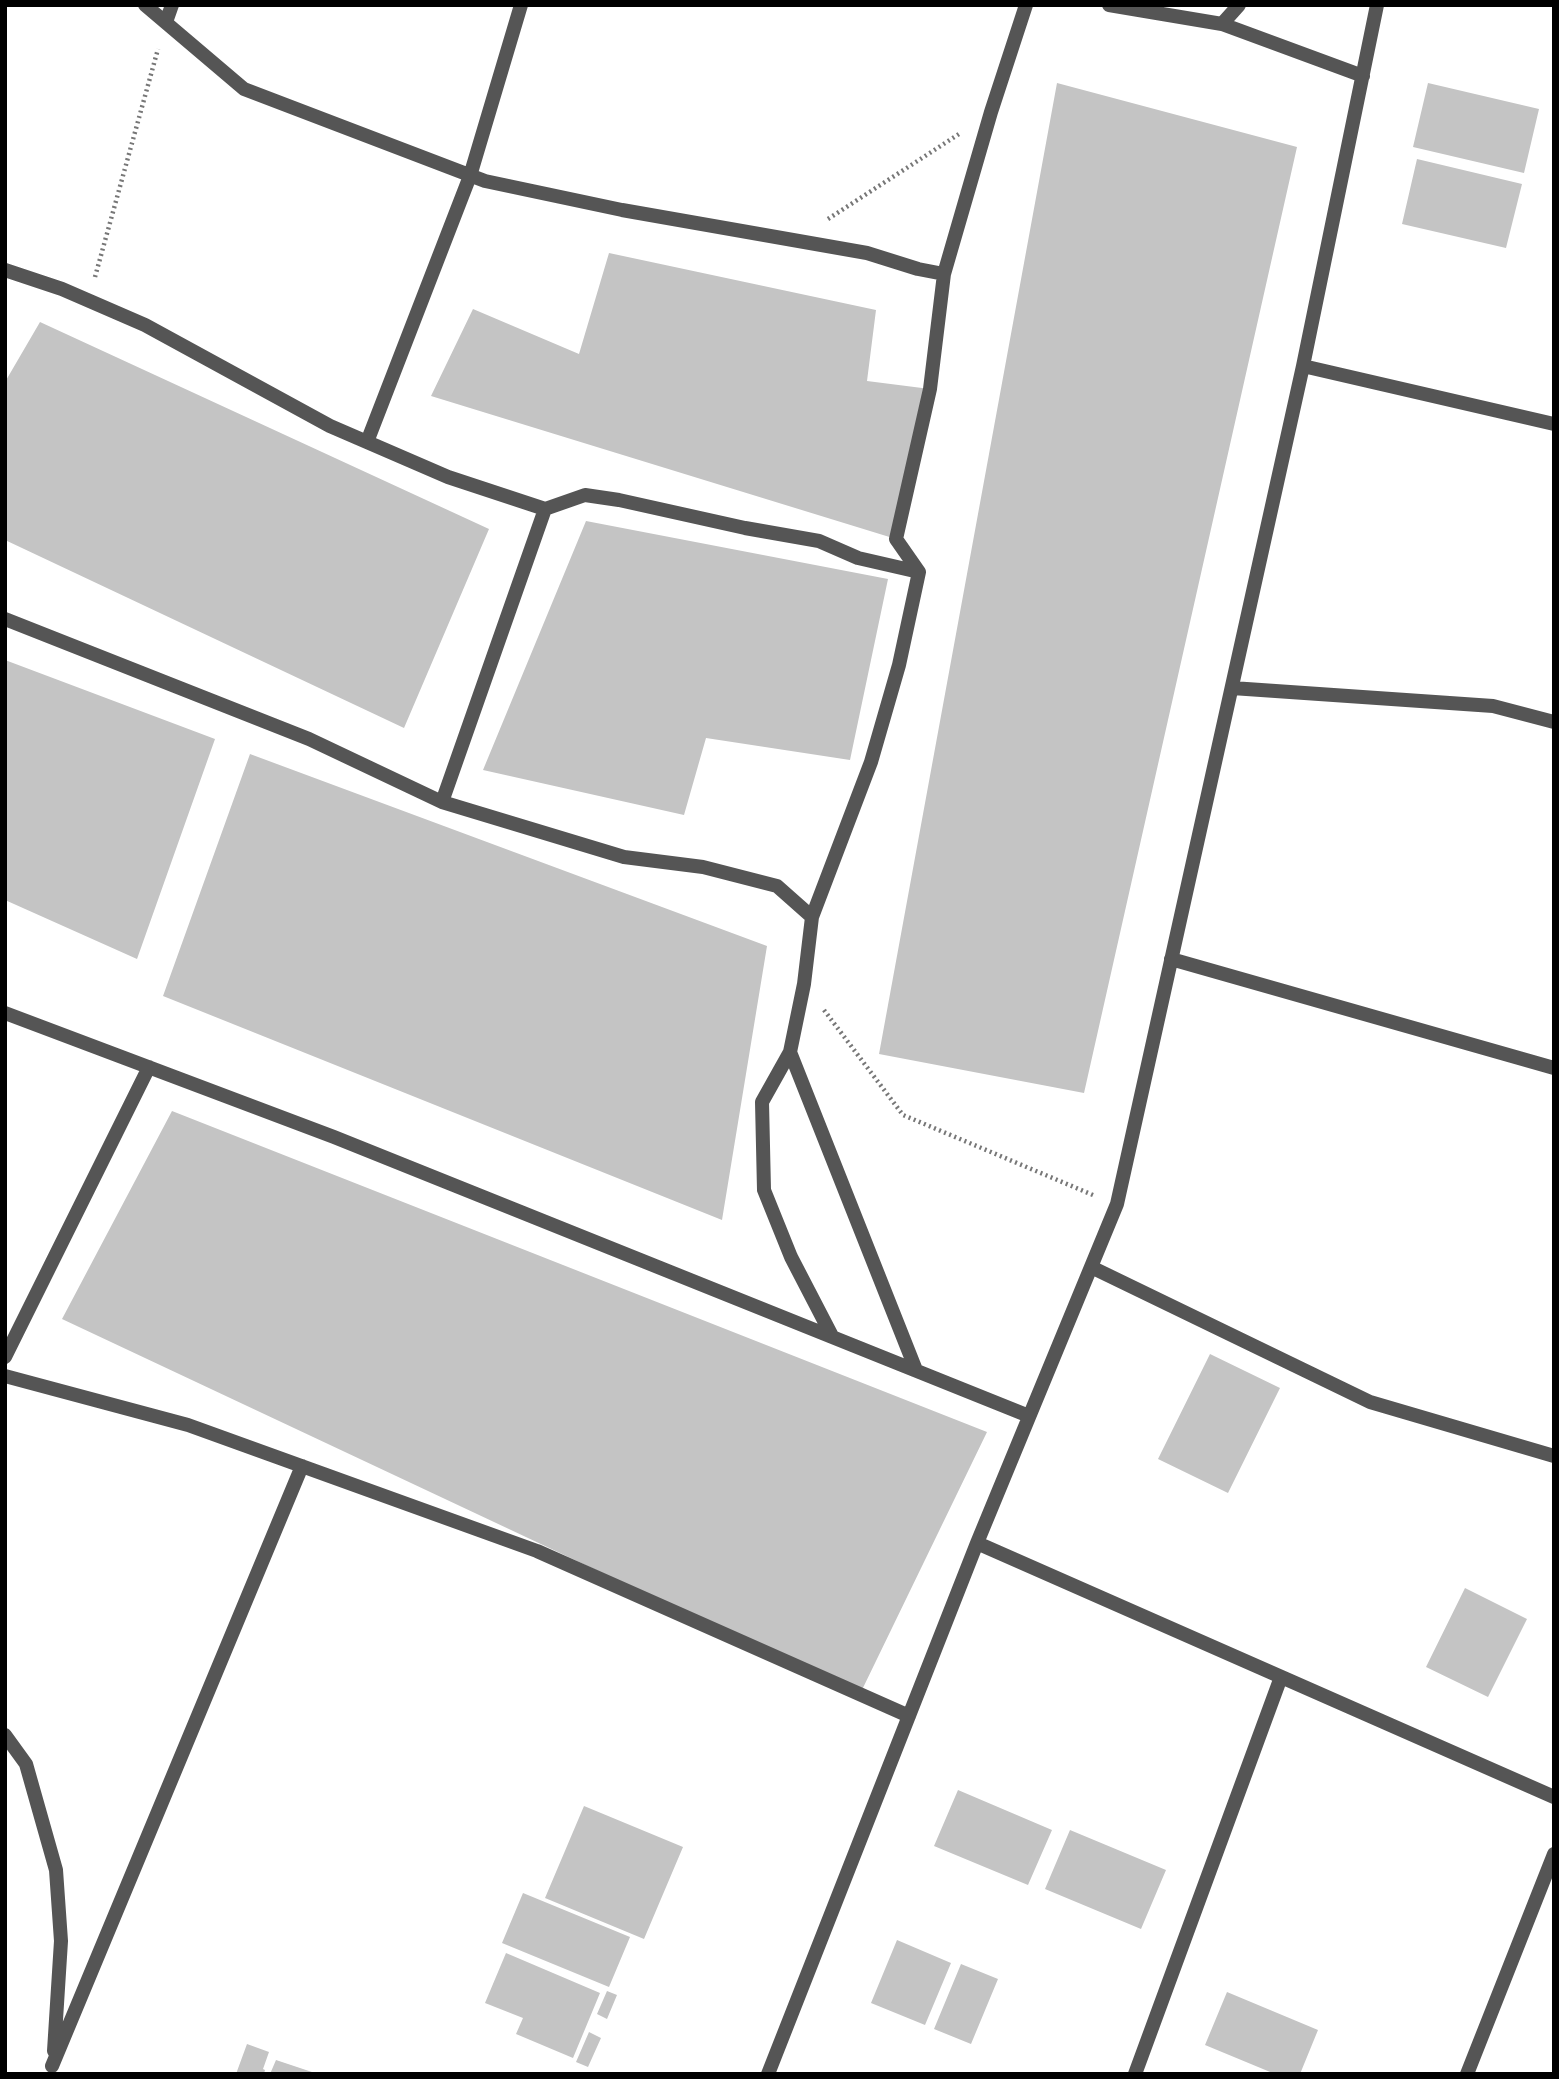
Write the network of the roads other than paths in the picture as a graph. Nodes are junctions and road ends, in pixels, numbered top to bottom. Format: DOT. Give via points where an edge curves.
graph roads {
  1 [pos="145,5"];
  2 [pos="172,5"];
  3 [pos="521,5"];
  4 [pos="1026,5"];
  5 [pos="1109,5"];
  6 [pos="1239,5"];
  7 [pos="1377,5"];
  8 [pos="166,22"];
  9 [pos="1222,24"];
  10 [pos="1363,76"];
  11 [pos="470,176"];
  12 [pos="5,270"];
  13 [pos="944,274"];
  14 [pos="1303,366"];
  15 [pos="1554,424"];
  16 [pos="367,442"];
  17 [pos="545,509"];
  18 [pos="919,572"];
  19 [pos="5,619"];
  20 [pos="1232,688"];
  21 [pos="1554,722"];
  22 [pos="442,802"];
  23 [pos="812,917"];
  24 [pos="1171,959"];
  25 [pos="5,1013"];
  26 [pos="790,1052"];
  27 [pos="149,1067"];
  28 [pos="1554,1068"];
  29 [pos="1091,1267"];
  30 [pos="832,1336"];
  31 [pos="5,1357"];
  32 [pos="916,1370"];
  33 [pos="5,1376"];
  34 [pos="1029,1416"];
  35 [pos="1554,1456"];
  36 [pos="302,1466"];
  37 [pos="977,1543"];
  38 [pos="1281,1677"];
  39 [pos="909,1716"];
  40 [pos="5,1735"];
  41 [pos="1554,1797"];
  42 [pos="1554,1854"];
  43 [pos="52,2070"];
  44 [pos="768,2074"];
  45 [pos="1135,2074"];
  46 [pos="1467,2074"];
  1 -- 8 [label="street"];
  2 -- 8 [label="street"];
  3 -- 11 [label="street"];
  4 -- 13 [label="street"];
  5 -- 9 [label="street"];
  6 -- 9 [label="street"];
  7 -- 10 [label="street"];
  8 -- 11 [label="street" via="244,89"];
  9 -- 10 [label="street"];
  10 -- 14 [label="street"];
  11 -- 13 [label="street" via="622,210 867,253"];
  11 -- 16 [label="street"];
  12 -- 16 [label="street" via="145,325"];
  13 -- 18 [label="street" via="930,389 896,539"];
  14 -- 15 [label="street"];
  14 -- 20 [label="street"];
  16 -- 17 [label="street" via="449,477"];
  17 -- 18 [label="street" via="585,495 619,500 819,541 858,558"];
  17 -- 22 [label="street"];
  18 -- 23 [label="street" via="871,762"];
  19 -- 22 [label="street" via="309,739"];
  20 -- 21 [label="street" via="1493,706"];
  20 -- 24 [label="street"];
  22 -- 23 [label="street" via="624,858 703,867 777,886"];
  23 -- 26 [label="street"];
  24 -- 28 [label="street"];
  24 -- 29 [label="street" via="1117,1205"];
  25 -- 27 [label="street"];
  26 -- 30 [label="street" via="762,1102 764,1190 791,1257"];
  26 -- 32 [label="street"];
  27 -- 30 [label="street"];
  27 -- 31 [label="street"];
  29 -- 34 [label="street"];
  29 -- 35 [label="street" via="1370,1402"];
  30 -- 32 [label="street"];
  32 -- 34 [label="street"];
  33 -- 36 [label="street" via="188,1425"];
  34 -- 37 [label="street"];
  36 -- 39 [label="street" via="537,1551"];
  36 -- 43 [label="street"];
  37 -- 38 [label="street"];
  37 -- 39 [label="street"];
  38 -- 41 [label="street"];
  38 -- 45 [label="street"];
  39 -- 44 [label="street"];
  40 -- 43 [label="street" via="26,1764 56,1870 61,1941"];
  42 -- 46 [label="street"];
}
